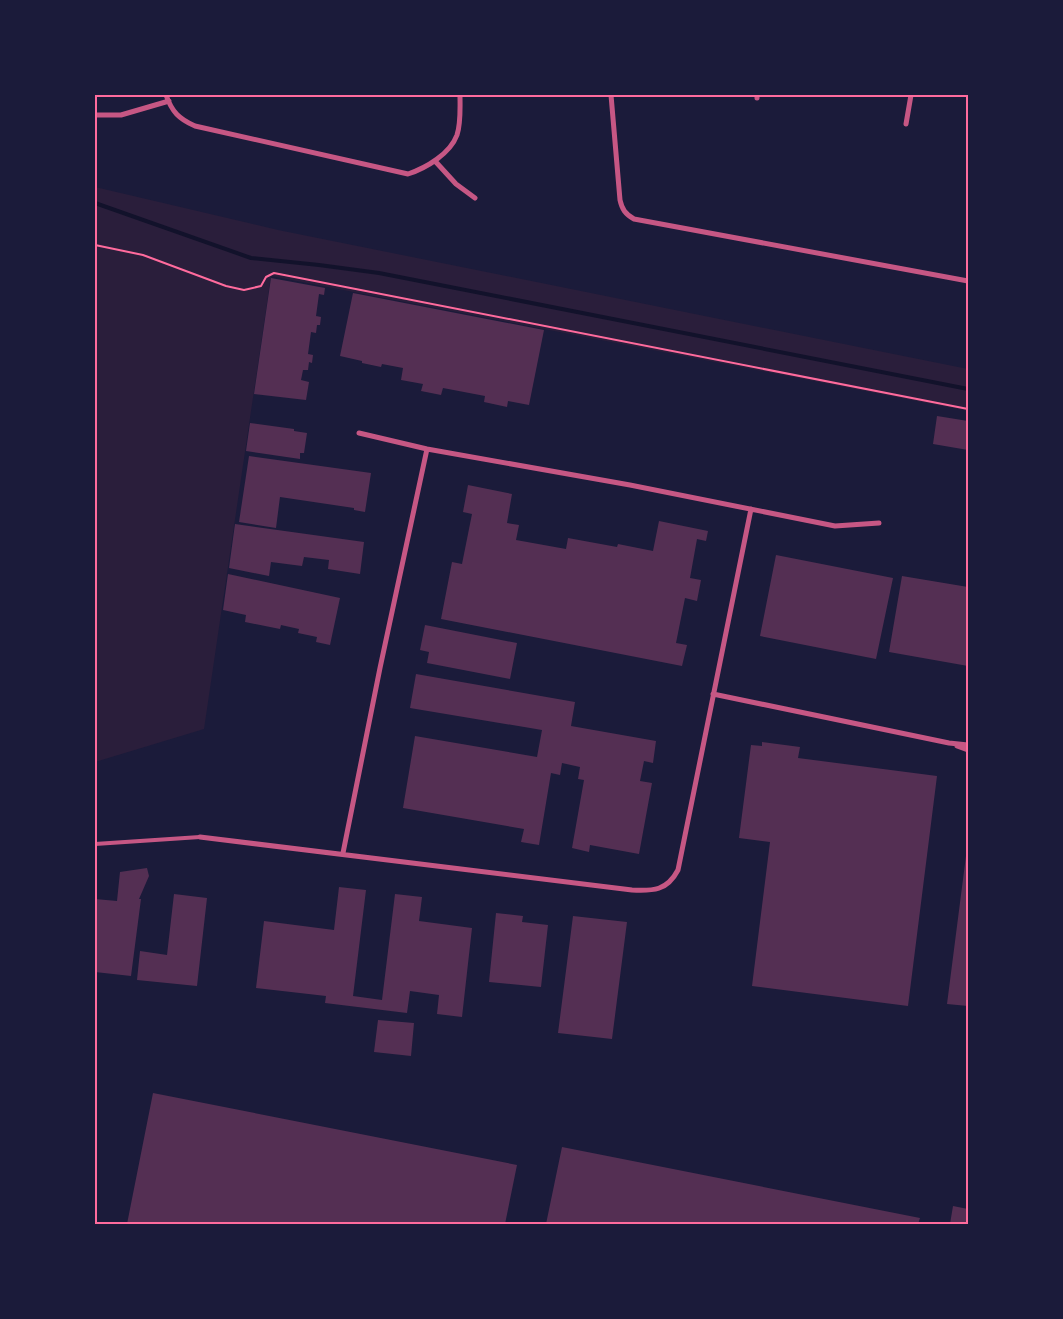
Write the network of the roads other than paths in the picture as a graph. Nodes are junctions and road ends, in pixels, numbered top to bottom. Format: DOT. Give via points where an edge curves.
graph roads {
  1 [pos="166,95"];
  2 [pos="460,95"];
  3 [pos="612,95"];
  4 [pos="912,95"];
  5 [pos="169,101"];
  6 [pos="95,115"];
  7 [pos="906,124"];
  8 [pos="435,162"];
  9 [pos="475,198"];
  10 [pos="968,281"];
  11 [pos="359,434"];
  12 [pos="427,449"];
  13 [pos="751,509"];
  14 [pos="879,522"];
  15 [pos="713,694"];
  16 [pos="949,744"];
  17 [pos="968,745"];
  18 [pos="968,750"];
  19 [pos="200,837"];
  20 [pos="95,844"];
  21 [pos="343,853"];
  1 -- 5 [label="street"];
  2 -- 8 [label="street" via="456,137"];
  3 -- 10 [label="street" via="620,200 622,209 634,219"];
  4 -- 7 [label="street"];
  5 -- 6 [label="street" via="121,115"];
  5 -- 8 [label="street" via="183,121 195,126 408,174"];
  8 -- 9 [label="street"];
  11 -- 12 [label="street"];
  12 -- 13 [label="street"];
  12 -- 21 [label="street"];
  13 -- 14 [label="street" via="835,526"];
  13 -- 15 [label="street"];
  15 -- 16 [label="street"];
  15 -- 21 [label="street" via="678,870 665,886 632,890"];
  16 -- 17 [label="street"];
  16 -- 18 [label="street"];
  19 -- 20 [label="lane"];
  19 -- 21 [label="street"];
}
